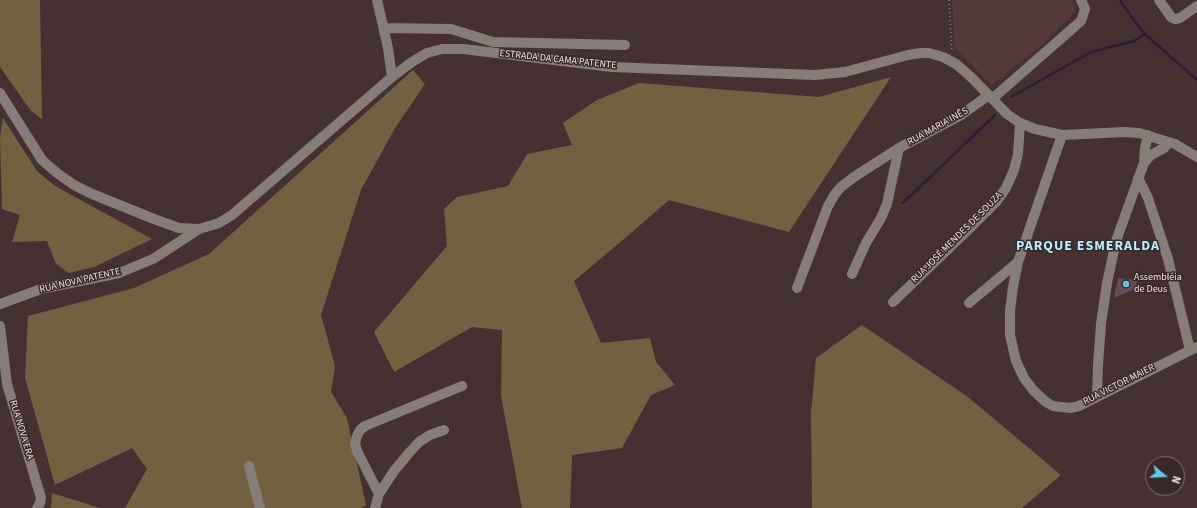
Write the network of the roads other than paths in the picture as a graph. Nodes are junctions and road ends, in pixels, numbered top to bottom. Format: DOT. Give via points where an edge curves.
graph roads {
  1 [pos="377,0"];
  2 [pos="1081,0"];
  3 [pos="1159,0"];
  4 [pos="1197,6"];
  5 [pos="384,28"];
  6 [pos="625,45"];
  7 [pos="392,78"];
  8 [pos="1,95"];
  9 [pos="990,97"];
  10 [pos="1020,123"];
  11 [pos="1062,135"];
  12 [pos="1148,135"];
  13 [pos="1169,142"];
  14 [pos="899,148"];
  15 [pos="1197,157"];
  16 [pos="1144,163"];
  17 [pos="1138,178"];
  18 [pos="199,229"];
  19 [pos="1018,262"];
  20 [pos="852,274"];
  21 [pos="797,288"];
  22 [pos="894,302"];
  23 [pos="969,303"];
  24 [pos="0,304"];
  25 [pos="0,326"];
  26 [pos="1193,348"];
  27 [pos="4,385"];
  28 [pos="462,386"];
  29 [pos="1097,396"];
  30 [pos="444,430"];
  31 [pos="249,466"];
  32 [pos="379,494"];
  33 [pos="37,508"];
  34 [pos="260,508"];
  35 [pos="375,508"];
  1 -- 5 [label="street"];
  2 -- 9 [label="street, RUA MARIA INÊS" via="1085,10 1081,21"];
  3 -- 4 [label="street" via="1175,19"];
  5 -- 6 [label="street" via="446,28 493,42"];
  5 -- 7 [label="street"];
  7 -- 9 [label="street, ESTRADA DA CAMA PATENTE" via="427,53 442,49 462,49 612,67 815,75 845,72 921,53 935,54 949,60 962,69"];
  7 -- 18 [label="street, ESTRADA DA CAMA PATENTE" via="232,215 219,223"];
  8 -- 18 [label="street, ESTRADA DA CAMA PATENTE" via="42,160 74,185 179,228"];
  9 -- 10 [label="street, ESTRADA DA CAMA PATENTE"];
  9 -- 14 [label="street, RUA MARIA INÊS"];
  10 -- 11 [label="street, ESTRADA DA CAMA PATENTE"];
  10 -- 22 [label="street, RUA JOSÉ MENDES DE SOUZA" via="1018,154 1006,188 967,232"];
  11 -- 12 [label="street, ESTRADA DA CAMA PATENTE" via="1125,132"];
  11 -- 19 [label="street, RUA VICTOR MAIER"];
  12 -- 13 [label="street, ESTRADA DA CAMA PATENTE"];
  12 -- 16 [label="street"];
  13 -- 15 [label="street, ESTRADA DA CAMA PATENTE"];
  13 -- 16 [label="street"];
  14 -- 20 [label="street, RUA MARIA INÊS" via="887,204"];
  14 -- 21 [label="street" via="854,177 835,194"];
  16 -- 17 [label="street"];
  17 -- 26 [label="street" via="1148,198 1168,259"];
  17 -- 29 [label="street" via="1116,241 1107,283 1101,324"];
  18 -- 24 [label="street, RUA NOVA PATENTE" via="153,259 119,273 41,290"];
  19 -- 23 [label="street"];
  19 -- 29 [label="street, RUA VICTOR MAIER" via="1012,287 1010,335 1016,361 1024,378 1033,390 1053,406 1079,406"];
  25 -- 27 [label="street, RUA NOVA ERA"];
  26 -- 29 [label="street, RUA VICTOR MAIER"];
  27 -- 33 [label="street, RUA NOVA ERA" via="42,498"];
  28 -- 32 [label="street" via="360,430 355,443 357,451"];
  30 -- 32 [label="street" via="419,442 394,471"];
  31 -- 34 [label="street"];
  32 -- 35 [label="street"];
}
